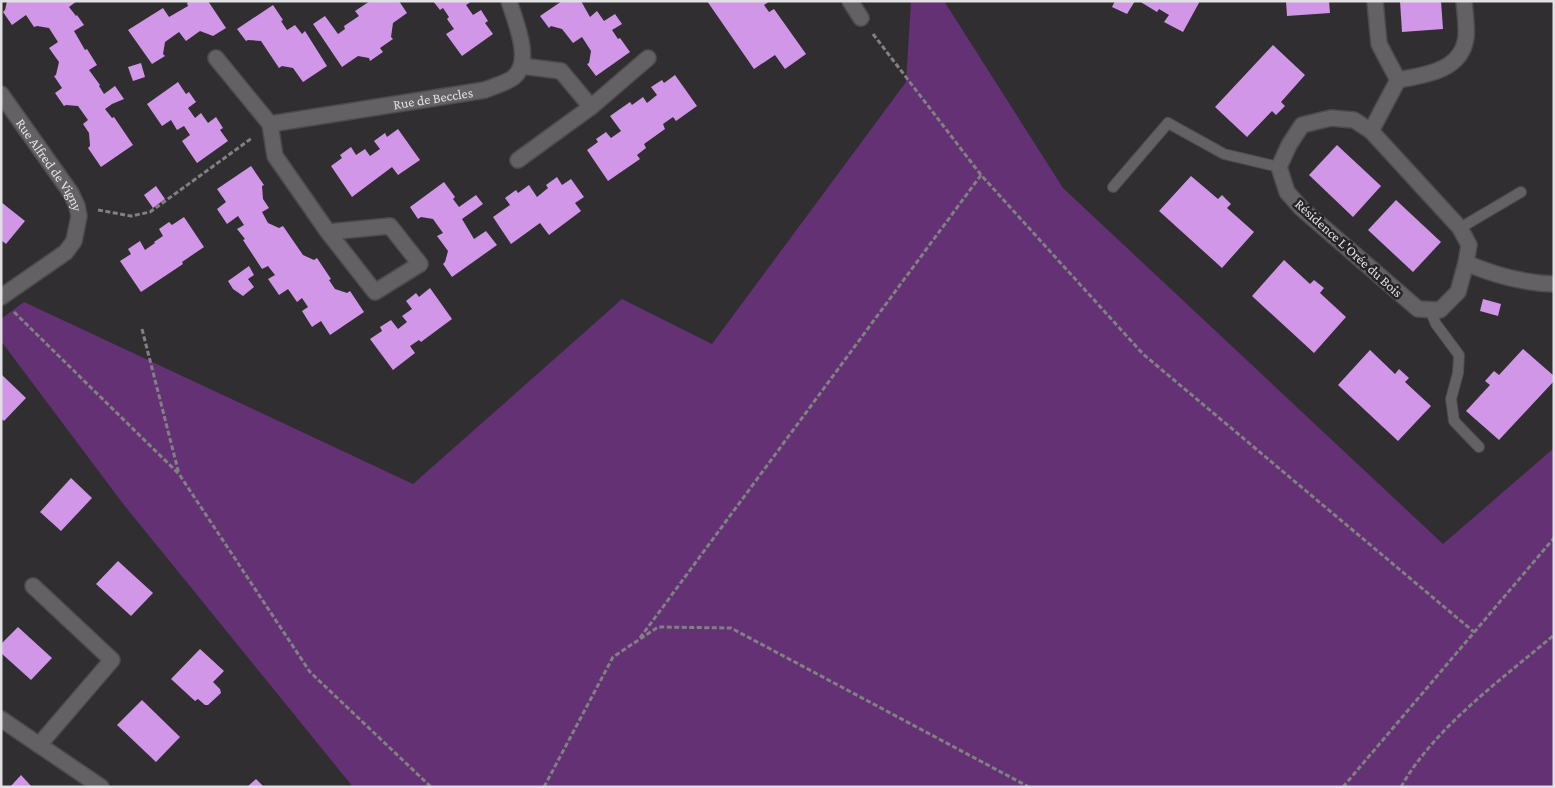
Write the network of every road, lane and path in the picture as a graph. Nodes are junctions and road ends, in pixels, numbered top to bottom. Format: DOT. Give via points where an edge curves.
graph roads {
  1 [pos="509,1"];
  2 [pos="850,1"];
  3 [pos="1375,1"];
  4 [pos="1464,1"];
  5 [pos="862,18"];
  6 [pos="216,58"];
  7 [pos="648,58"];
  8 [pos="522,66"];
  9 [pos="1398,80"];
  10 [pos="1,94"];
  11 [pos="591,107"];
  12 [pos="270,124"];
  13 [pos="1371,131"];
  14 [pos="518,160"];
  15 [pos="1279,167"];
  16 [pos="981,176"];
  17 [pos="1113,188"];
  18 [pos="1521,192"];
  19 [pos="78,206"];
  20 [pos="1460,228"];
  21 [pos="328,232"];
  22 [pos="1466,263"];
  23 [pos="1554,284"];
  24 [pos="1,296"];
  25 [pos="12,310"];
  26 [pos="1430,310"];
  27 [pos="142,329"];
  28 [pos="1479,447"];
  29 [pos="179,474"];
  30 [pos="1554,538"];
  31 [pos="33,586"];
  32 [pos="1474,632"];
  33 [pos="1554,635"];
  34 [pos="639,640"];
  35 [pos="1,720"];
  36 [pos="39,745"];
  37 [pos="101,787"];
  38 [pos="431,787"];
  39 [pos="544,787"];
  40 [pos="1029,787"];
  41 [pos="1343,787"];
  42 [pos="1400,787"];
  1 -- 8 [label="street" via="523,51"];
  2 -- 5 [label="street"];
  3 -- 9 [label="street" via="1380,44"];
  4 -- 9 [label="street" via="1466,38 1456,60 1432,74"];
  5 -- 16 [label="path"];
  6 -- 12 [label="street"];
  7 -- 11 [label="street"];
  8 -- 11 [label="street" via="561,71"];
  8 -- 12 [label="street, Rue de Beccles" via="514,77 485,90"];
  9 -- 13 [label="street"];
  10 -- 19 [label="street, Rue Alfred de Vigny"];
  11 -- 14 [label="street"];
  12 -- 19 [label="path" via="150,212 131,216"];
  12 -- 21 [label="street" via="275,156"];
  13 -- 15 [label="street" via="1354,120 1331,118 1302,125"];
  13 -- 20 [label="street"];
  15 -- 17 [label="lane" via="1224,154 1168,123"];
  15 -- 26 [label="street, Résidence L'Orée du Bois" via="1286,192 1301,208 1418,309"];
  16 -- 32 [label="path" via="1143,354"];
  16 -- 34 [label="path"];
  18 -- 20 [label="lane"];
  19 -- 24 [label="street, Rue Alfred de Vigny" via="78,226 74,241 66,252"];
  20 -- 22 [label="street" via="1469,245"];
  21 -- 21 [label="street" via="375,292 420,264 390,226"];
  22 -- 23 [label="street" via="1489,273"];
  22 -- 26 [label="street" via="1458,292 1440,310"];
  25 -- 29 [label="path"];
  26 -- 28 [label="lane" via="1436,324 1460,355 1451,399 1454,421"];
  27 -- 29 [label="path"];
  29 -- 38 [label="path" via="310,672"];
  30 -- 32 [label="path"];
  31 -- 36 [label="street" via="112,660"];
  32 -- 41 [label="path"];
  33 -- 42 [label="path" via="1439,735"];
  34 -- 39 [label="path" via="613,657"];
  34 -- 40 [label="path" via="658,627 731,628"];
  35 -- 36 [label="street"];
  36 -- 37 [label="street"];
}
